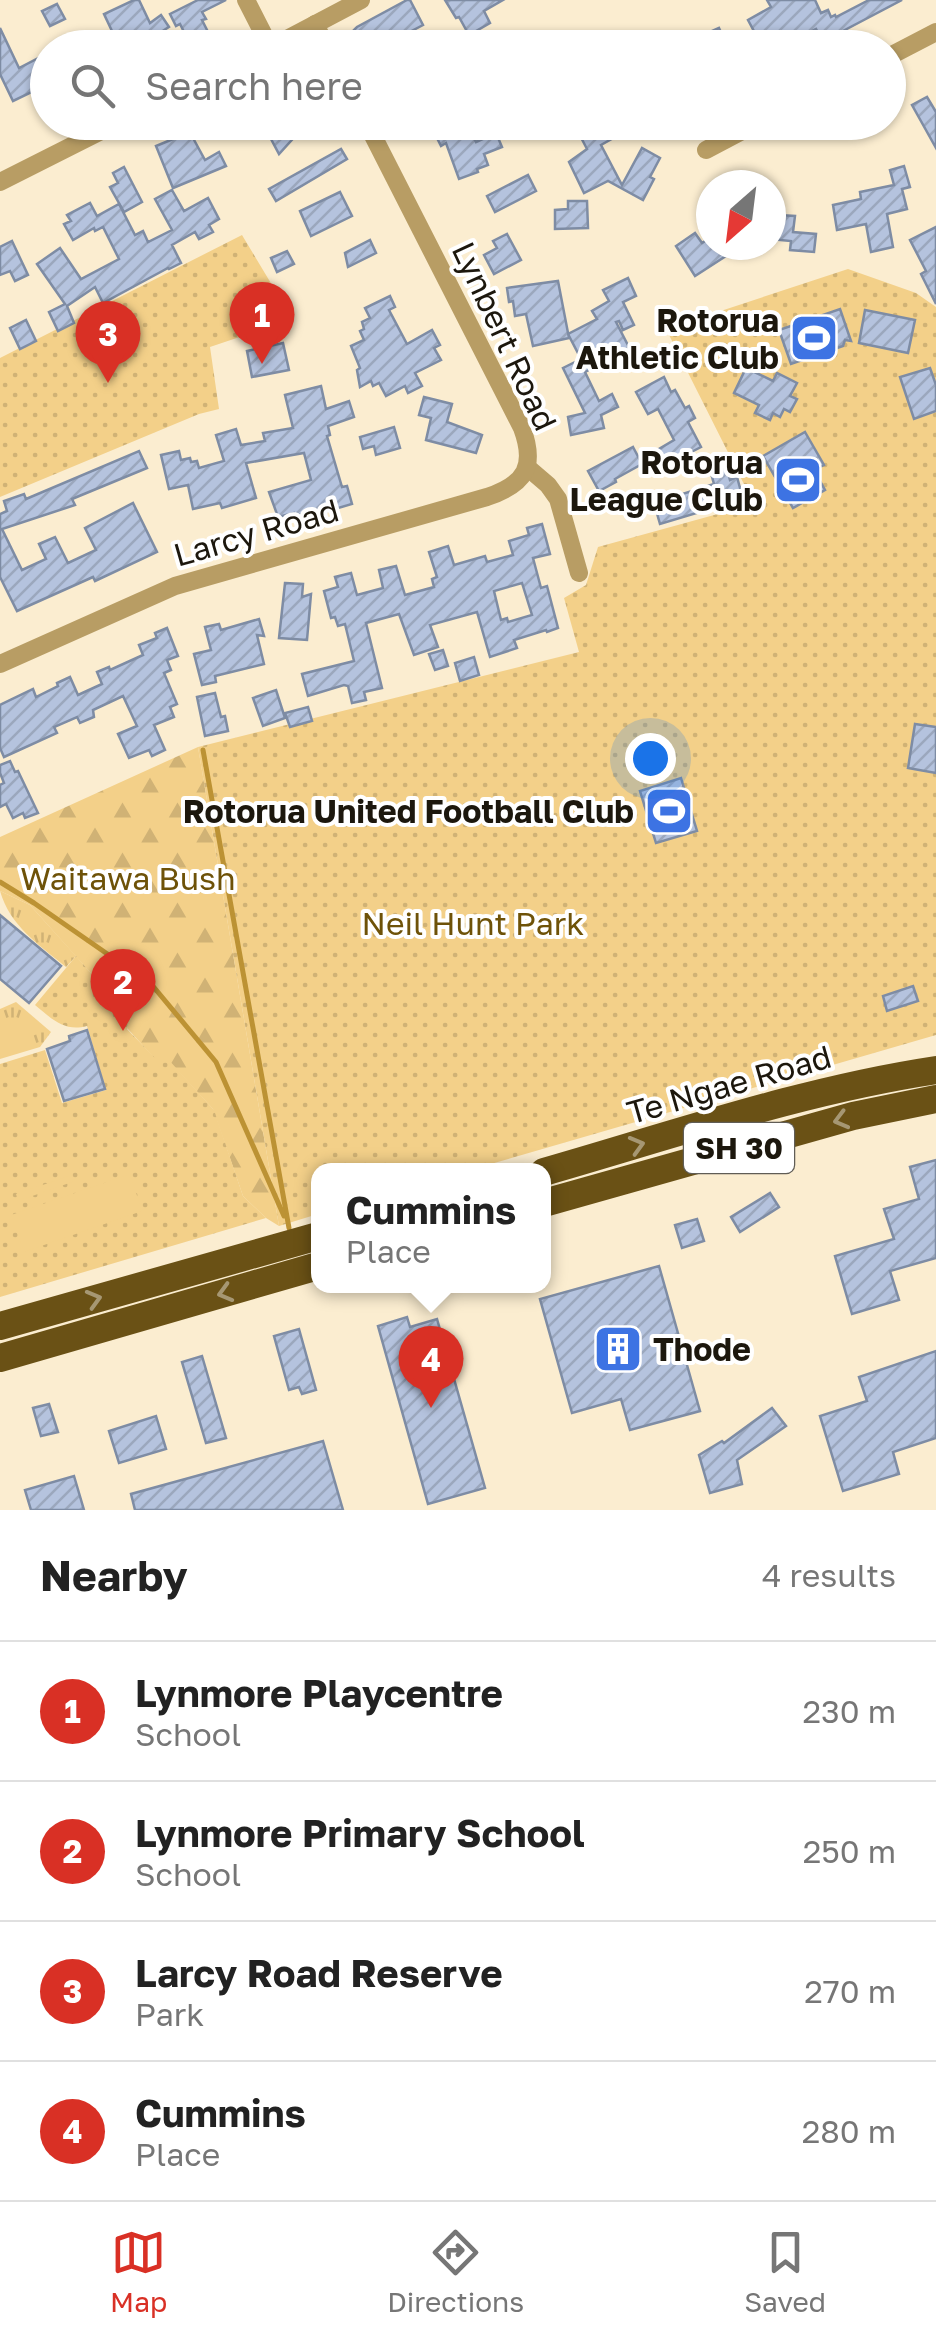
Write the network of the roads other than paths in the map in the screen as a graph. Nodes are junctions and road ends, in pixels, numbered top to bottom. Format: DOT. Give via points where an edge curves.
graph roads {
  1 [pos="246,0"];
  2 [pos="362,0"];
  3 [pos="315,24"];
  4 [pos="261,30"];
  5 [pos="303,30"];
  6 [pos="318,30"];
  7 [pos="936,32"];
  8 [pos="906,47"];
  9 [pos="84,140"];
  10 [pos="375,140"];
  11 [pos="725,140"];
  12 [pos="706,150"];
  13 [pos="0,182"];
  14 [pos="527,467"];
  15 [pos="579,573"];
  16 [pos="0,664"];
  17 [pos="936,1070"];
  18 [pos="936,1099"];
  19 [pos="551,1170"];
  20 [pos="551,1201"];
  21 [pos="311,1238"];
  22 [pos="311,1268"];
  23 [pos="0,1326"];
  24 [pos="0,1358"];
  1 -- 4 [label="street"];
  2 -- 3 [label="street"];
  3 -- 5 [label="street"];
  3 -- 6 [label="street"];
  7 -- 8 [label="street"];
  9 -- 13 [label="street"];
  10 -- 14 [label="street, Lynbert Road" via="522,428"];
  11 -- 12 [label="street"];
  14 -- 15 [label="street, Lynbert Road" via="558,500"];
  14 -- 16 [label="street, Larcy Road" via="496,494 174,586"];
  19 -- 17 [label="highway, Te Ngae Road / SH 30, one-way" via="832,1090"];
  18 -- 20 [label="highway, Te Ngae Road / SH 30, one-way"];
  23 -- 21 [label="highway, one-way"];
  22 -- 24 [label="highway, one-way"];
}
